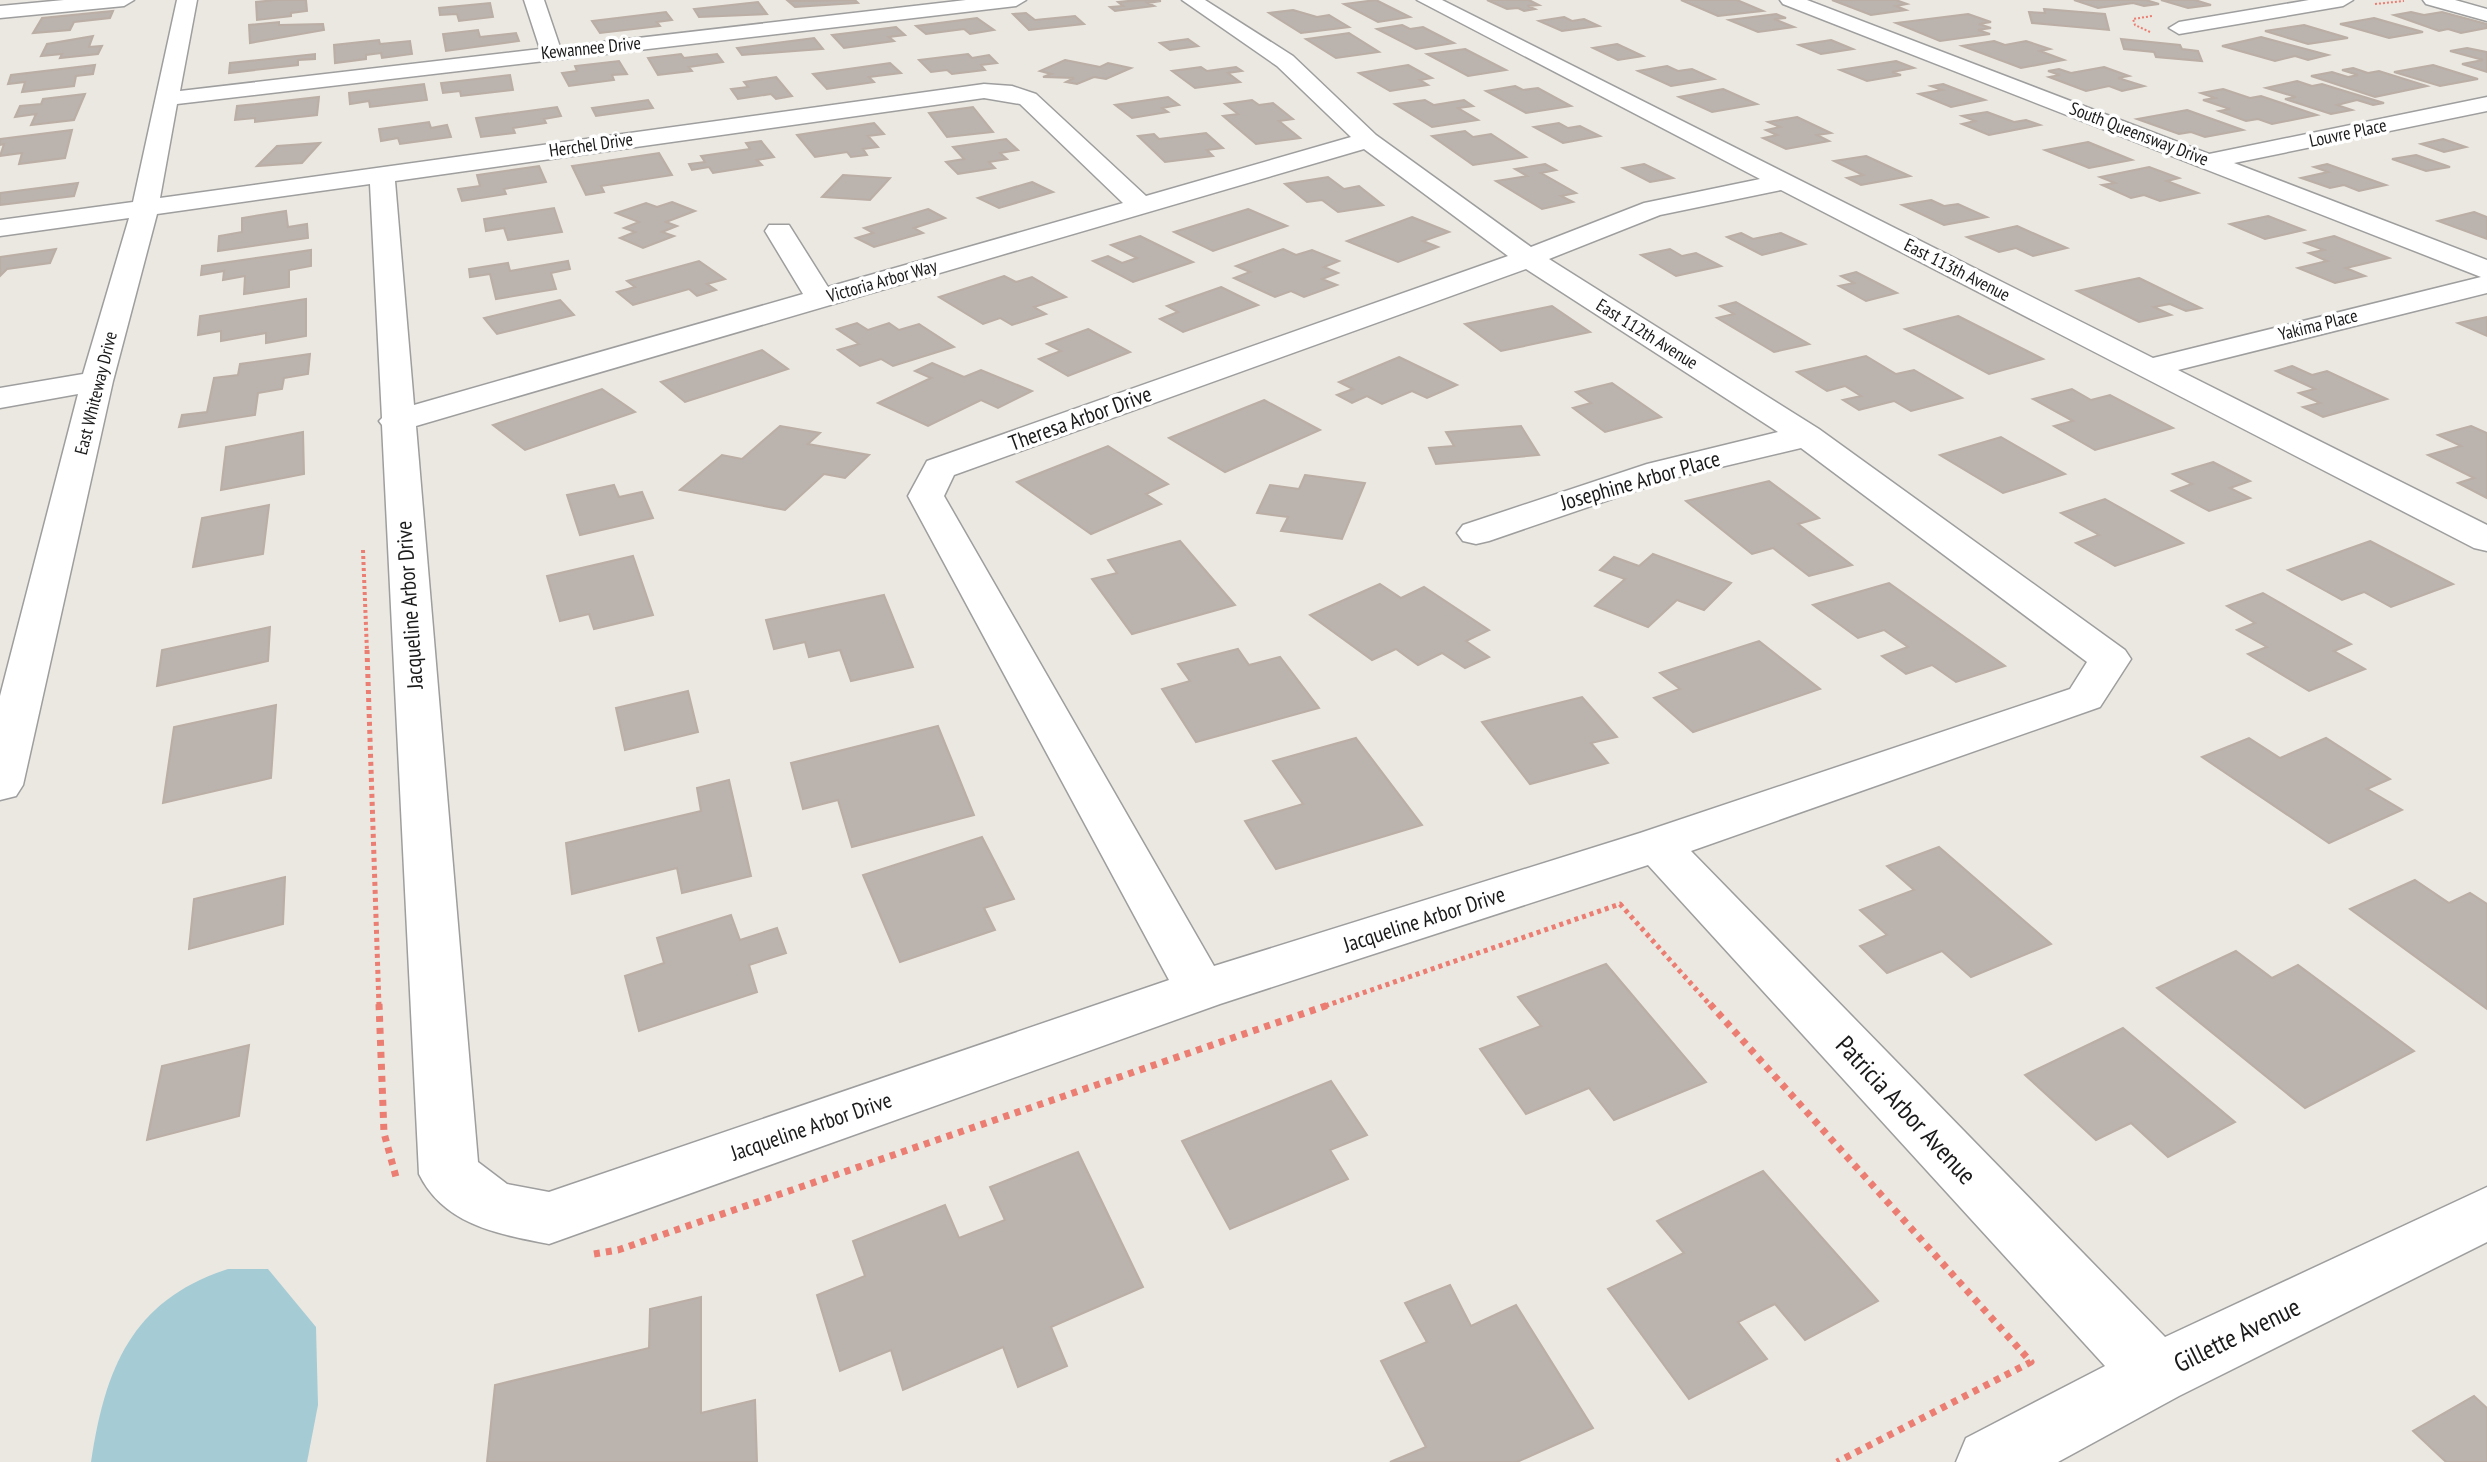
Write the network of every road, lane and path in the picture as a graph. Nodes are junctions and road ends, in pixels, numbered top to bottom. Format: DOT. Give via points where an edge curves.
graph roads {
  1 [pos="124,0"];
  2 [pos="187,0"];
  3 [pos="534,0"];
  4 [pos="1016,0"];
  5 [pos="1192,0"];
  6 [pos="1427,0"];
  7 [pos="1790,0"];
  8 [pos="2343,0"];
  9 [pos="2433,0"];
  10 [pos="0,12"];
  11 [pos="2487,15"];
  12 [pos="2179,28"];
  13 [pos="551,52"];
  14 [pos="166,99"];
  15 [pos="2487,104"];
  16 [pos="1368,140"];
  17 [pos="2209,161"];
  18 [pos="382,174"];
  19 [pos="1785,182"];
  20 [pos="1140,205"];
  21 [pos="145,208"];
  22 [pos="0,228"];
  23 [pos="779,231"];
  24 [pos="1528,258"];
  25 [pos="2487,270"];
  26 [pos="2487,284"];
  27 [pos="821,299"];
  28 [pos="2149,368"];
  29 [pos="97,381"];
  30 [pos="0,398"];
  31 [pos="396,421"];
  32 [pos="1807,436"];
  33 [pos="1476,533"];
  34 [pos="2487,540"];
  35 [pos="362,546"];
  36 [pos="39,623"];
  37 [pos="0,633"];
  38 [pos="2110,659"];
  39 [pos="0,785"];
  40 [pos="1657,845"];
  41 [pos="1201,990"];
  42 [pos="404,1186"];
  43 [pos="2483,1221"];
  44 [pos="589,1254"];
  45 [pos="2156,1374"];
  46 [pos="1837,1462"];
  47 [pos="1990,1462"];
  1 -- 10 [label="street"];
  2 -- 14 [label="street, East Whiteway Drive"];
  3 -- 13 [label="street"];
  4 -- 13 [label="street, Kewannee Drive"];
  5 -- 16 [label="street, East 112th Avenue" via="1285,61"];
  6 -- 19 [label="street, East 113th Avenue"];
  7 -- 17 [label="street, South Queensway Drive"];
  8 -- 12 [label="street"];
  9 -- 11 [label="street"];
  13 -- 14 [label="street, Kewannee Drive"];
  14 -- 21 [label="street, East Whiteway Drive"];
  15 -- 17 [label="street, Louvre Place"];
  16 -- 20 [label="street, Victoria Arbor Way"];
  16 -- 24 [label="street, East 112th Avenue"];
  17 -- 25 [label="street, South Queensway Drive"];
  18 -- 20 [label="street, Herchel Drive" via="984,91 1028,99"];
  18 -- 21 [label="street, Herchel Drive"];
  18 -- 31 [label="street, Jacqueline Arbor Drive"];
  19 -- 24 [label="street, Theresa Arbor Drive" via="1653,209"];
  19 -- 28 [label="street, East 113th Avenue"];
  20 -- 27 [label="street, Victoria Arbor Way"];
  21 -- 22 [label="street, Herchel Drive"];
  21 -- 29 [label="street, East Whiteway Drive"];
  23 -- 27 [label="street"];
  24 -- 32 [label="street, East 112th Avenue"];
  24 -- 41 [label="street, Theresa Arbor Drive" via="939,468 926,496"];
  26 -- 28 [label="street, Yakima Place"];
  27 -- 31 [label="street, Victoria Arbor Way"];
  28 -- 34 [label="street, East 113th Avenue"];
  29 -- 30 [label="street"];
  29 -- 36 [label="street, East Whiteway Drive"];
  31 -- 41 [label="street, Jacqueline Arbor Drive" via="449,1174 492,1207 549,1218"];
  32 -- 33 [label="street, Josephine Arbor Place" via="1659,471"];
  32 -- 38 [label="street, East 112th Avenue"];
  35 -- 42 [label="path" via="384,1133 394,1175"];
  36 -- 37 [label="street"];
  36 -- 39 [label="street, East Whiteway Drive"];
  38 -- 40 [label="street, Jacqueline Arbor Drive" via="2085,698"];
  40 -- 41 [label="street, Jacqueline Arbor Drive"];
  40 -- 45 [label="street, Patricia Arbor Avenue"];
  43 -- 45 [label="street, Gillette Avenue"];
  44 -- 46 [label="path" via="633,1245 1620,904 2031,1362"];
  45 -- 47 [label="street, Gillette Avenue"];
}
